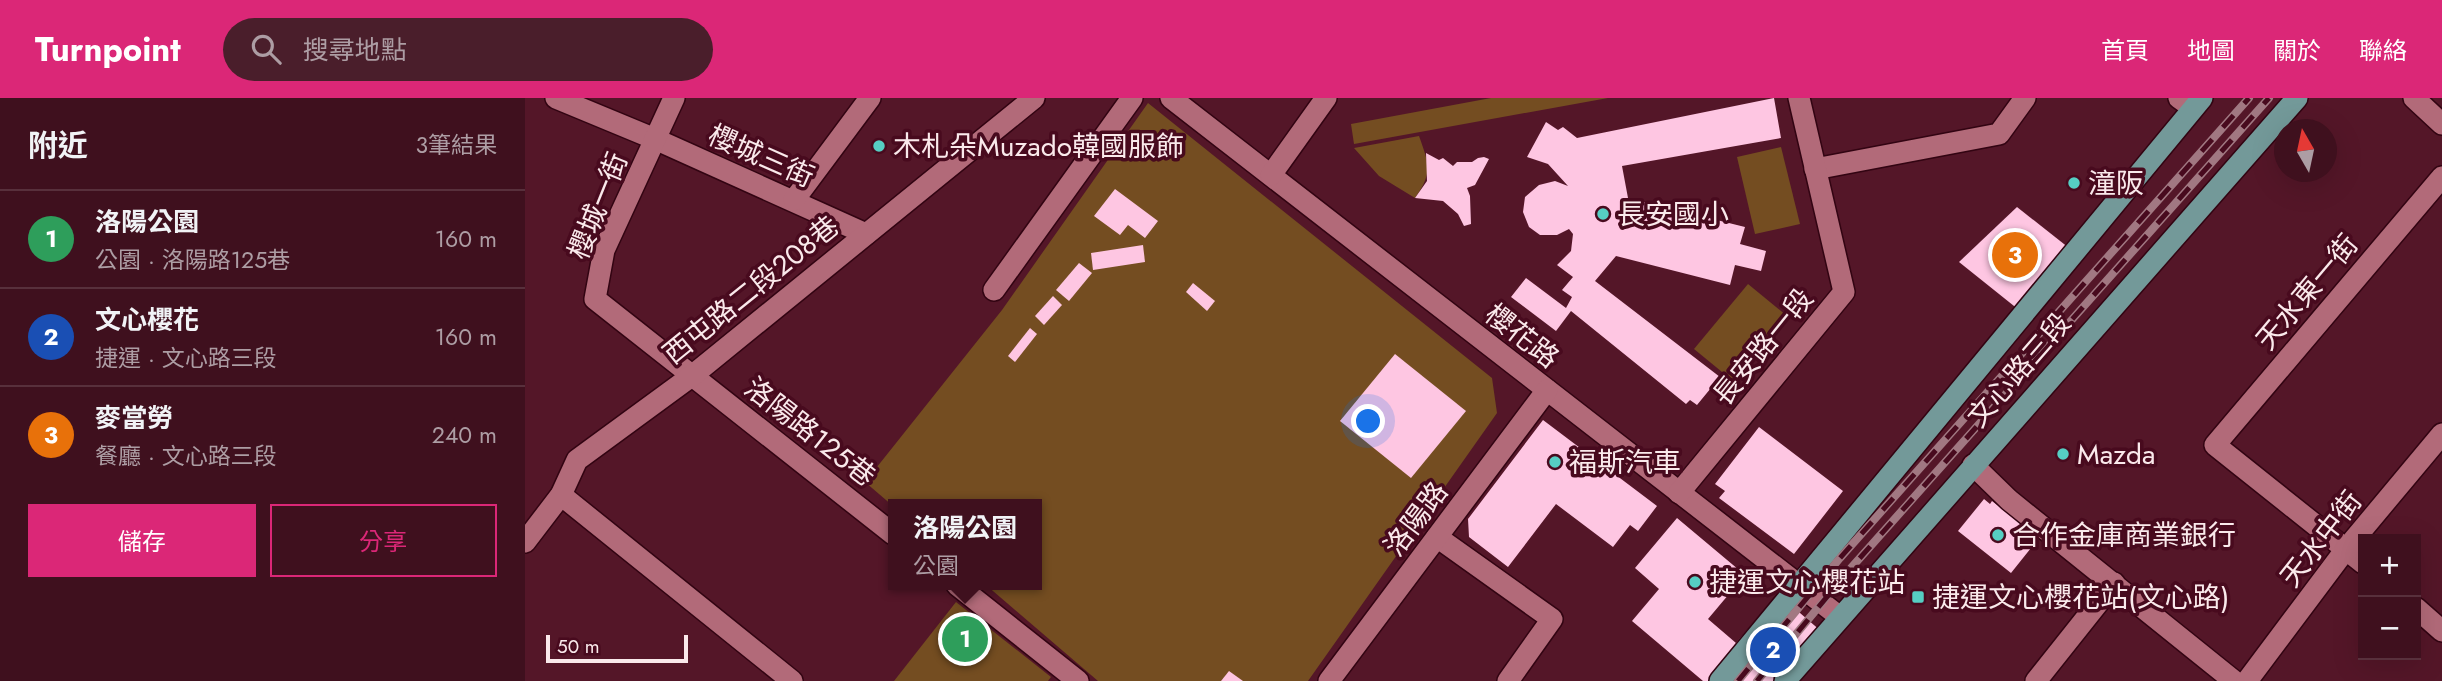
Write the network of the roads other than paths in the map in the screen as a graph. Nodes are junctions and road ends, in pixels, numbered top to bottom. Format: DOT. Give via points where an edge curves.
graph roads {
  1 [pos="556,98"];
  2 [pos="674,98"];
  3 [pos="870,98"];
  4 [pos="1034,98"];
  5 [pos="1132,98"];
  6 [pos="1171,98"];
  7 [pos="1326,98"];
  8 [pos="1799,98"];
  9 [pos="2025,98"];
  10 [pos="2297,98"];
  11 [pos="2414,98"];
  12 [pos="2191,101"];
  13 [pos="2442,124"];
  14 [pos="655,139"];
  15 [pos="1815,169"];
  16 [pos="1271,175"];
  17 [pos="2442,177"];
  18 [pos="794,200"];
  19 [pos="866,234"];
  20 [pos="994,290"];
  21 [pos="693,375"];
  22 [pos="1547,390"];
  23 [pos="2442,434"];
  24 [pos="1973,465"];
  25 [pos="1679,493"];
  26 [pos="561,495"];
  27 [pos="888,530"];
  28 [pos="1437,537"];
  29 [pos="525,542"];
  30 [pos="2346,549"];
  31 [pos="2358,559"];
  32 [pos="2115,583"];
  33 [pos="1798,586"];
  34 [pos="963,590"];
  35 [pos="2421,612"];
  36 [pos="1840,617"];
  37 [pos="2442,631"];
  38 [pos="1068,678"];
  39 [pos="792,681"];
  40 [pos="1329,681"];
  41 [pos="1508,681"];
  42 [pos="1720,681"];
  43 [pos="1785,681"];
  44 [pos="2036,681"];
  45 [pos="2234,681"];
  46 [pos="2247,681"];
  1 -- 14 [label="street, 櫻城三街"];
  2 -- 14 [label="street, 櫻城一街"];
  3 -- 18 [label="street"];
  4 -- 19 [label="street, 西屯路二段208巷"];
  5 -- 20 [label="street"];
  6 -- 16 [label="street, 櫻花路"];
  7 -- 16 [label="street"];
  8 -- 15 [label="street, 長安路一段"];
  9 -- 15 [label="street" via="1999,135"];
  10 -- 24 [label="main road, 文心路三段"];
  11 -- 13 [label="street"];
  12 -- 33 [label="main road, 文心路三段"];
  14 -- 18 [label="street, 櫻城三街"];
  14 -- 21 [label="street, 櫻城一街" via="604,250 595,299"];
  15 -- 25 [label="street, 長安路一段" via="1844,292"];
  16 -- 22 [label="street, 櫻花路"];
  17 -- 30 [label="street, 天水東一街" via="2215,445"];
  18 -- 19 [label="street, 櫻城三街"];
  19 -- 21 [label="street, 西屯路二段208巷"];
  21 -- 26 [label="street, 西屯路二段208巷" via="577,460"];
  21 -- 27 [label="street, 洛陽路125巷"];
  22 -- 25 [label="street, 櫻花路"];
  22 -- 28 [label="street, 洛陽路"];
  23 -- 30 [label="street, 天水中街"];
  24 -- 32 [label="street"];
  24 -- 36 [label="main road, 文心路三段"];
  25 -- 33 [label="street, 櫻花路"];
  26 -- 29 [label="street, 西屯路二段208巷"];
  26 -- 39 [label="street"];
  28 -- 40 [label="street, 洛陽路"];
  28 -- 41 [label="street" via="1552,619"];
  30 -- 31 [label="street"];
  30 -- 46 [label="street, 天水中街"];
  32 -- 44 [label="street"];
  32 -- 45 [label="street"];
  33 -- 36 [label="street, 櫻花路"];
  33 -- 42 [label="main road, 文心路三段"];
  34 -- 38 [label="street"];
  35 -- 37 [label="street"];
  36 -- 43 [label="main road, 文心路三段"];
}
